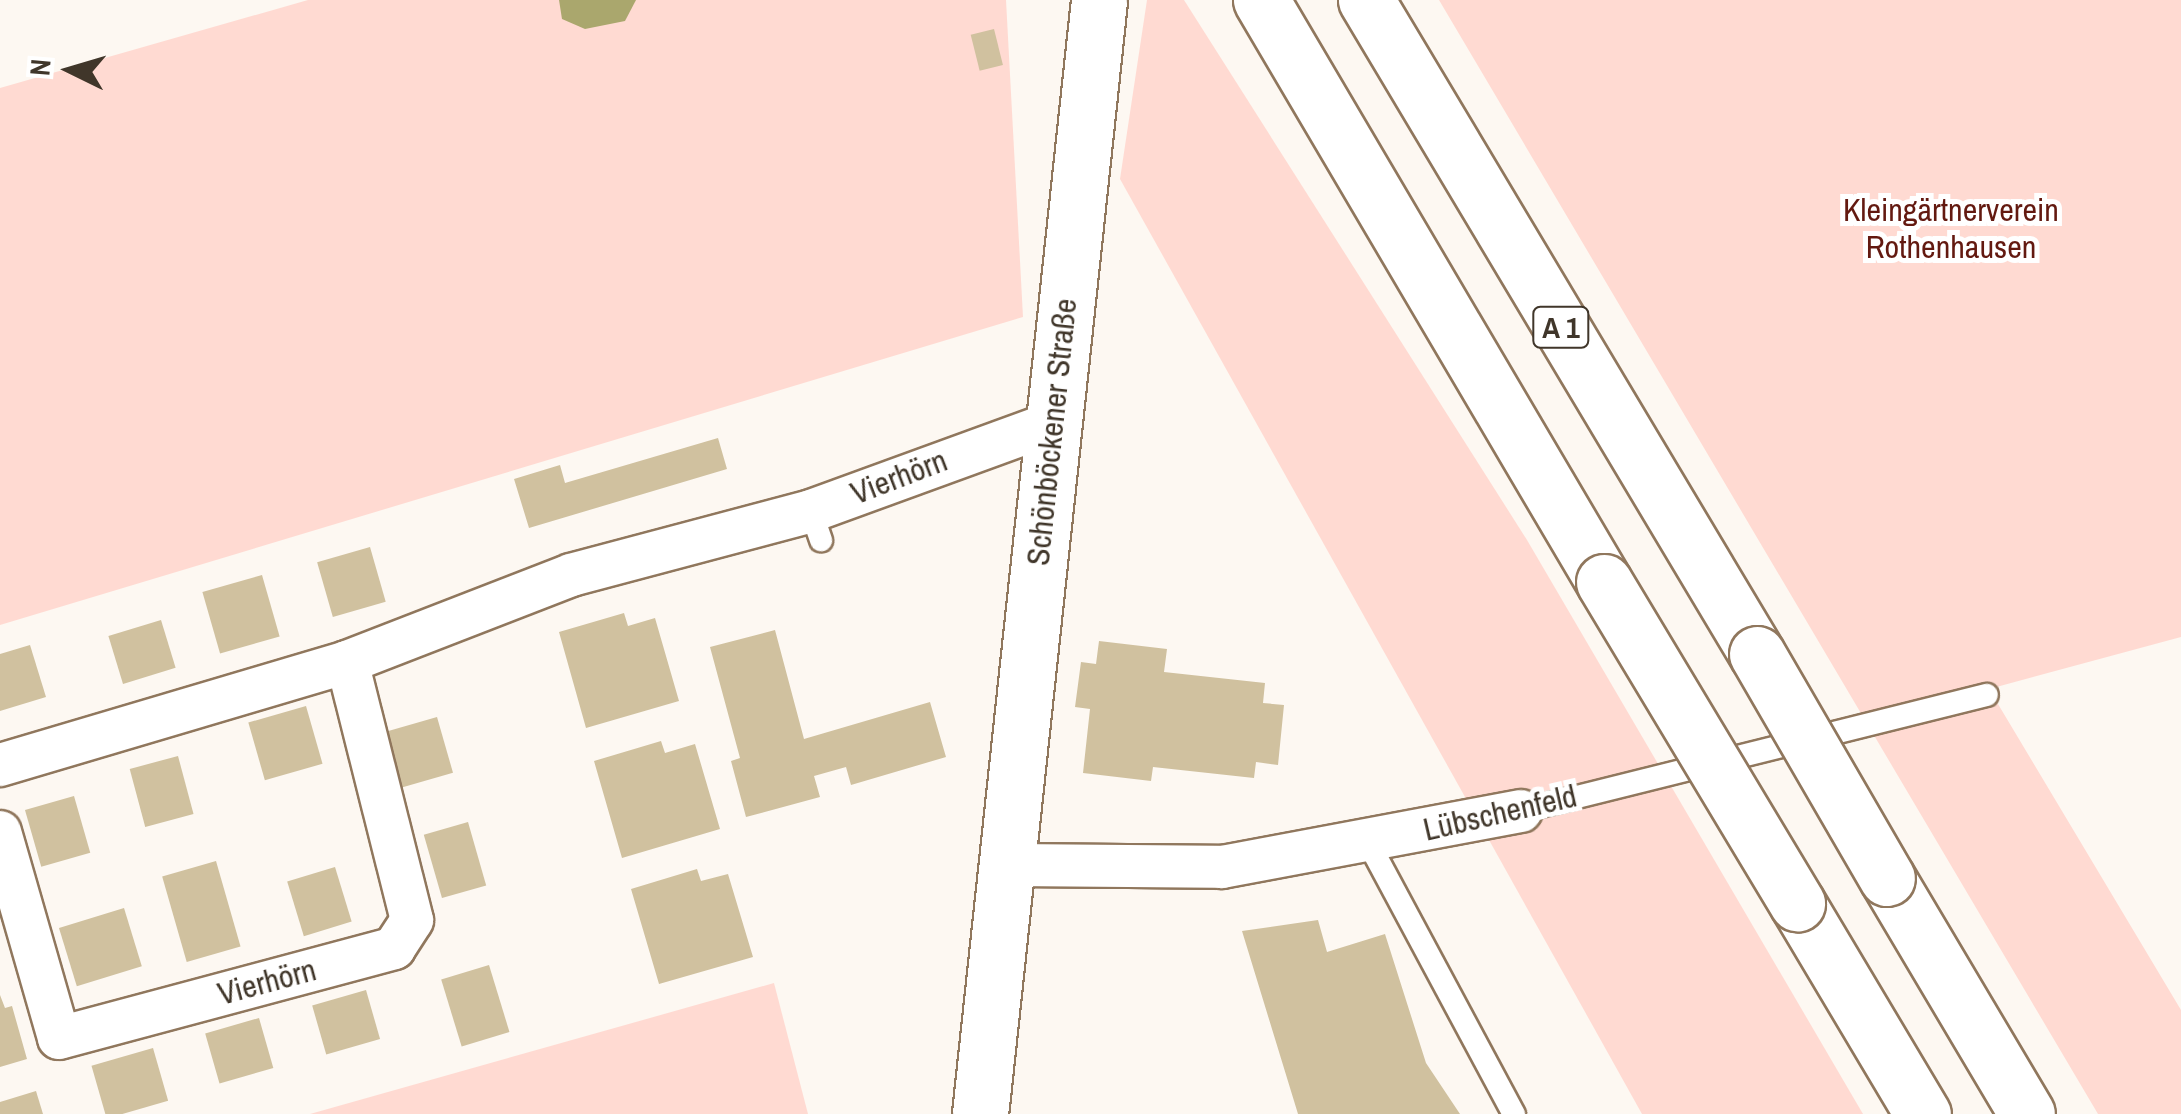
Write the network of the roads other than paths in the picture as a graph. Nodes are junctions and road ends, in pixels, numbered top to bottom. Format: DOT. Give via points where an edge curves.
graph roads {
  1 [pos="1099,0"];
  2 [pos="1366,0"];
  3 [pos="1264,5"];
  4 [pos="1053,424"];
  5 [pos="346,662"];
  6 [pos="1986,694"];
  7 [pos="0,765"];
  8 [pos="1521,810"];
  9 [pos="0,832"];
  10 [pos="1368,842"];
  11 [pos="1006,865"];
  12 [pos="980,1114"];
  13 [pos="1514,1114"];
  14 [pos="1923,1114"];
  15 [pos="2028,1114"];
  1 -- 4 [label="main road, Schönböckener Straße"];
  2 -- 15 [label="main road, A 1, bridge"];
  3 -- 14 [label="main road, bridge"];
  4 -- 5 [label="street, Vierhörn" via="816,526 572,576"];
  4 -- 11 [label="main road, Schönböckener Straße"];
  5 -- 7 [label="street, Vierhörn"];
  5 -- 9 [label="street, Vierhörn" via="412,920 394,948 59,1038"];
  6 -- 8 [label="lane, Lübschenfeld"];
  8 -- 10 [label="street, Lübschenfeld"];
  10 -- 11 [label="street, Lübschenfeld" via="1222,867"];
  10 -- 13 [label="lane"];
  11 -- 12 [label="main road, Schönböckener Straße"];
}
